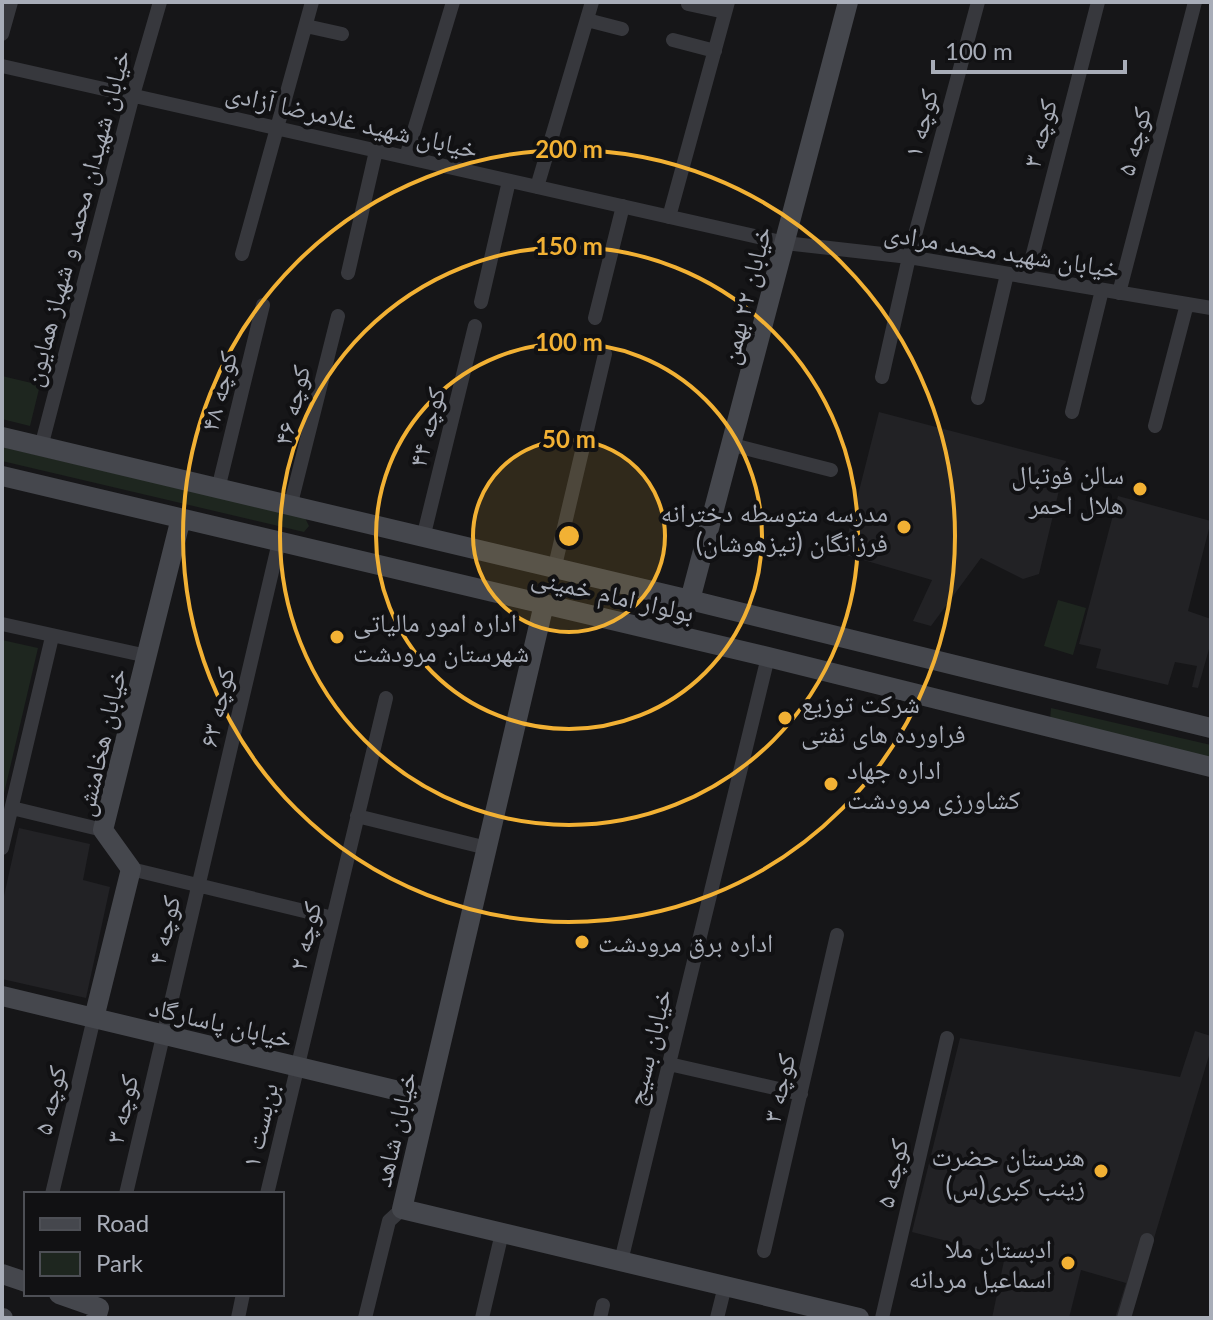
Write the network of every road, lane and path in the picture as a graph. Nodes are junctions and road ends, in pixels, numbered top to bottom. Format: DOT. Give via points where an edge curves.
graph roads {
  1 [pos="11,2"];
  2 [pos="160,2"];
  3 [pos="312,2"];
  4 [pos="453,2"];
  5 [pos="592,2"];
  6 [pos="848,2"];
  7 [pos="978,2"];
  8 [pos="1098,2"];
  9 [pos="1195,2"];
  10 [pos="688,4"];
  11 [pos="727,7"];
  12 [pos="587,20"];
  13 [pos="306,26"];
  14 [pos="622,29"];
  15 [pos="2,34"];
  16 [pos="342,34"];
  17 [pos="673,40"];
  18 [pos="715,51"];
  19 [pos="2,66"];
  20 [pos="133,95"];
  21 [pos="276,128"];
  22 [pos="376,151"];
  23 [pos="406,157"];
  24 [pos="509,181"];
  25 [pos="537,187"];
  26 [pos="623,206"];
  27 [pos="669,217"];
  28 [pos="785,243"];
  29 [pos="242,254"];
  30 [pos="909,257"];
  31 [pos="348,273"];
  32 [pos="1007,274"];
  33 [pos="1027,277"];
  34 [pos="1102,290"];
  35 [pos="1119,293"];
  36 [pos="481,302"];
  37 [pos="1187,304"];
  38 [pos="263,305"];
  39 [pos="1211,308"];
  40 [pos="338,316"];
  41 [pos="595,318"];
  42 [pos="475,326"];
  43 [pos="605,354"];
  44 [pos="882,377"];
  45 [pos="978,398"];
  46 [pos="1072,412"];
  47 [pos="1155,426"];
  48 [pos="2,437"];
  49 [pos="733,445"];
  50 [pos="41,447"];
  51 [pos="831,470"];
  52 [pos="154,474"];
  53 [pos="2,476"];
  54 [pos="218,489"];
  55 [pos="290,507"];
  56 [pos="142,509"];
  57 [pos="334,517"];
  58 [pos="181,518"];
  59 [pos="423,538"];
  60 [pos="279,542"];
  61 [pos="326,552"];
  62 [pos="554,570"];
  63 [pos="690,600"];
  64 [pos="544,604"];
  65 [pos="2,624"];
  66 [pos="52,637"];
  67 [pos="147,656"];
  68 [pos="768,657"];
  69 [pos="1032,685"];
  70 [pos="386,698"];
  71 [pos="1025,722"];
  72 [pos="1211,728"];
  73 [pos="1211,767"];
  74 [pos="12,808"];
  75 [pos="357,816"];
  76 [pos="103,830"];
  77 [pos="2,848"];
  78 [pos="487,848"];
  79 [pos="131,869"];
  80 [pos="199,884"];
  81 [pos="333,918"];
  82 [pos="837,935"];
  83 [pos="2,996"];
  84 [pos="94,1018"];
  85 [pos="163,1034"];
  86 [pos="947,1038"];
  87 [pos="669,1064"];
  88 [pos="297,1067"];
  89 [pos="801,1094"];
  90 [pos="428,1098"];
  91 [pos="52,1192"];
  92 [pos="126,1192"];
  93 [pos="267,1192"];
  94 [pos="402,1209"];
  95 [pos="502,1233"];
  96 [pos="1147,1240"];
  97 [pos="764,1251"];
  98 [pos="621,1261"];
  99 [pos="2,1274"];
  100 [pos="24,1281"];
  101 [pos="725,1286"];
  102 [pos="65,1296"];
  103 [pos="243,1296"];
  104 [pos="99,1307"];
  105 [pos="835,1315"];
  106 [pos="238,1318"];
  107 [pos="365,1318"];
  108 [pos="482,1318"];
  109 [pos="717,1318"];
  110 [pos="859,1318"];
  111 [pos="882,1318"];
  112 [pos="1124,1318"];
  1 -- 15 [label="street"];
  2 -- 20 [label="street, خیابان شهیدان محمد و شهباز همایون"];
  3 -- 13 [label="street"];
  4 -- 23 [label="street"];
  5 -- 12 [label="street"];
  6 -- 28 [label="street, خیابان ۲۲ بهمن"];
  7 -- 30 [label="street, کوچه ۱"];
  8 -- 33 [label="street, کوچه ۳"];
  9 -- 35 [label="street, کوچه ۵"];
  10 -- 11 [label="street"];
  11 -- 18 [label="street"];
  12 -- 14 [label="street"];
  12 -- 25 [label="street"];
  13 -- 16 [label="street"];
  13 -- 21 [label="street"];
  17 -- 18 [label="street"];
  18 -- 27 [label="street"];
  19 -- 20 [label="street, خیابان شهید غلامرضا آزادی"];
  20 -- 21 [label="street, خیابان شهید غلامرضا آزادی"];
  20 -- 50 [label="street, خیابان شهیدان محمد و شهباز همایون"];
  21 -- 22 [label="street, خیابان شهید غلامرضا آزادی"];
  21 -- 29 [label="street"];
  22 -- 23 [label="street, خیابان شهید غلامرضا آزادی"];
  22 -- 31 [label="street"];
  23 -- 24 [label="street, خیابان شهید غلامرضا آزادی"];
  24 -- 25 [label="street, خیابان شهید غلامرضا آزادی"];
  24 -- 36 [label="street"];
  25 -- 26 [label="street, خیابان شهید غلامرضا آزادی"];
  26 -- 27 [label="street, خیابان شهید غلامرضا آزادی"];
  26 -- 41 [label="street"];
  27 -- 28 [label="street, خیابان شهید غلامرضا آزادی"];
  28 -- 30 [label="street, خیابان شهید محمد مرادی"];
  28 -- 49 [label="street, خیابان ۲۲ بهمن"];
  30 -- 32 [label="street, خیابان شهید محمد مرادی"];
  30 -- 44 [label="street, کوچه ۱"];
  32 -- 33 [label="street, خیابان شهید محمد مرادی"];
  32 -- 45 [label="street"];
  33 -- 34 [label="street, خیابان شهید محمد مرادی"];
  34 -- 35 [label="street, خیابان شهید محمد مرادی"];
  34 -- 46 [label="street"];
  35 -- 37 [label="street, خیابان شهید محمد مرادی"];
  37 -- 39 [label="street, خیابان شهید محمد مرادی"];
  37 -- 47 [label="street"];
  38 -- 54 [label="street, کوچه ۴۸"];
  40 -- 55 [label="street, کوچه ۴۶"];
  42 -- 59 [label="street, کوچه ۴۴"];
  43 -- 62 [label="street"];
  48 -- 50 [label="street, بولوار امام خمینی"];
  49 -- 51 [label="street"];
  49 -- 63 [label="street, خیابان ۲۲ بهمن"];
  50 -- 52 [label="street, بولوار امام خمینی"];
  52 -- 54 [label="street, بولوار امام خمینی"];
  52 -- 56 [label="street" via="157,494"];
  53 -- 56 [label="street, بولوار امام خمینی"];
  54 -- 55 [label="street, بولوار امام خمینی"];
  55 -- 57 [label="street, بولوار امام خمینی"];
  56 -- 58 [label="street, بولوار امام خمینی"];
  57 -- 59 [label="street, بولوار امام خمینی"];
  57 -- 61 [label="street" via="323,539"];
  58 -- 60 [label="street, بولوار امام خمینی"];
  58 -- 67 [label="street, خیابان هخامنش"];
  59 -- 62 [label="street, بولوار امام خمینی"];
  60 -- 61 [label="street, بولوار امام خمینی"];
  60 -- 80 [label="street, کوچه ۶۳"];
  61 -- 64 [label="street, بولوار امام خمینی"];
  62 -- 63 [label="street, بولوار امام خمینی"];
  63 -- 69 [label="street, بولوار امام خمینی"];
  64 -- 68 [label="street, بولوار امام خمینی"];
  64 -- 78 [label="street, خیابان شاهد"];
  65 -- 66 [label="street"];
  66 -- 67 [label="street"];
  66 -- 74 [label="street"];
  67 -- 76 [label="street, خیابان هخامنش"];
  68 -- 71 [label="street, بولوار امام خمینی"];
  68 -- 87 [label="street, خیابان بسیج"];
  69 -- 71 [label="street"];
  69 -- 72 [label="street, بولوار امام خمینی"];
  70 -- 75 [label="street, کوچه ۲"];
  71 -- 73 [label="street, بولوار امام خمینی"];
  74 -- 76 [label="street"];
  74 -- 77 [label="street"];
  75 -- 78 [label="street"];
  75 -- 81 [label="street, کوچه ۲"];
  76 -- 79 [label="street, خیابان هخامنش"];
  78 -- 90 [label="street, خیابان شاهد"];
  79 -- 80 [label="street"];
  79 -- 84 [label="street"];
  80 -- 81 [label="street"];
  80 -- 85 [label="street, کوچه ۴"];
  81 -- 88 [label="street, کوچه ۲"];
  82 -- 89 [label="street, کوچه ۳"];
  83 -- 84 [label="street, خیابان پاسارگاد"];
  84 -- 85 [label="street, خیابان پاسارگاد"];
  84 -- 91 [label="street, کوچه ۵"];
  85 -- 88 [label="street, خیابان پاسارگاد"];
  85 -- 92 [label="street, کوچه ۳"];
  86 -- 111 [label="street, کوچه ۵"];
  87 -- 89 [label="street"];
  87 -- 98 [label="street, خیابان بسیج"];
  88 -- 90 [label="street, خیابان پاسارگاد"];
  88 -- 93 [label="street, بن‌بست ۱"];
  89 -- 97 [label="street, کوچه ۳"];
  90 -- 94 [label="street, خیابان شاهد"];
  94 -- 95 [label="street, خیابان شاهد"];
  94 -- 107 [label="street" via="389,1221"];
  95 -- 98 [label="street, خیابان شاهد"];
  95 -- 108 [label="street"];
  96 -- 112 [label="street"];
  98 -- 101 [label="street, خیابان شاهد"];
  99 -- 100 [label="street"];
  101 -- 105 [label="street, خیابان شاهد"];
  101 -- 109 [label="street"];
  102 -- 104 [label="street"];
  103 -- 106 [label="street"];
  105 -- 110 [label="street, خیابان شاهد"];
}
